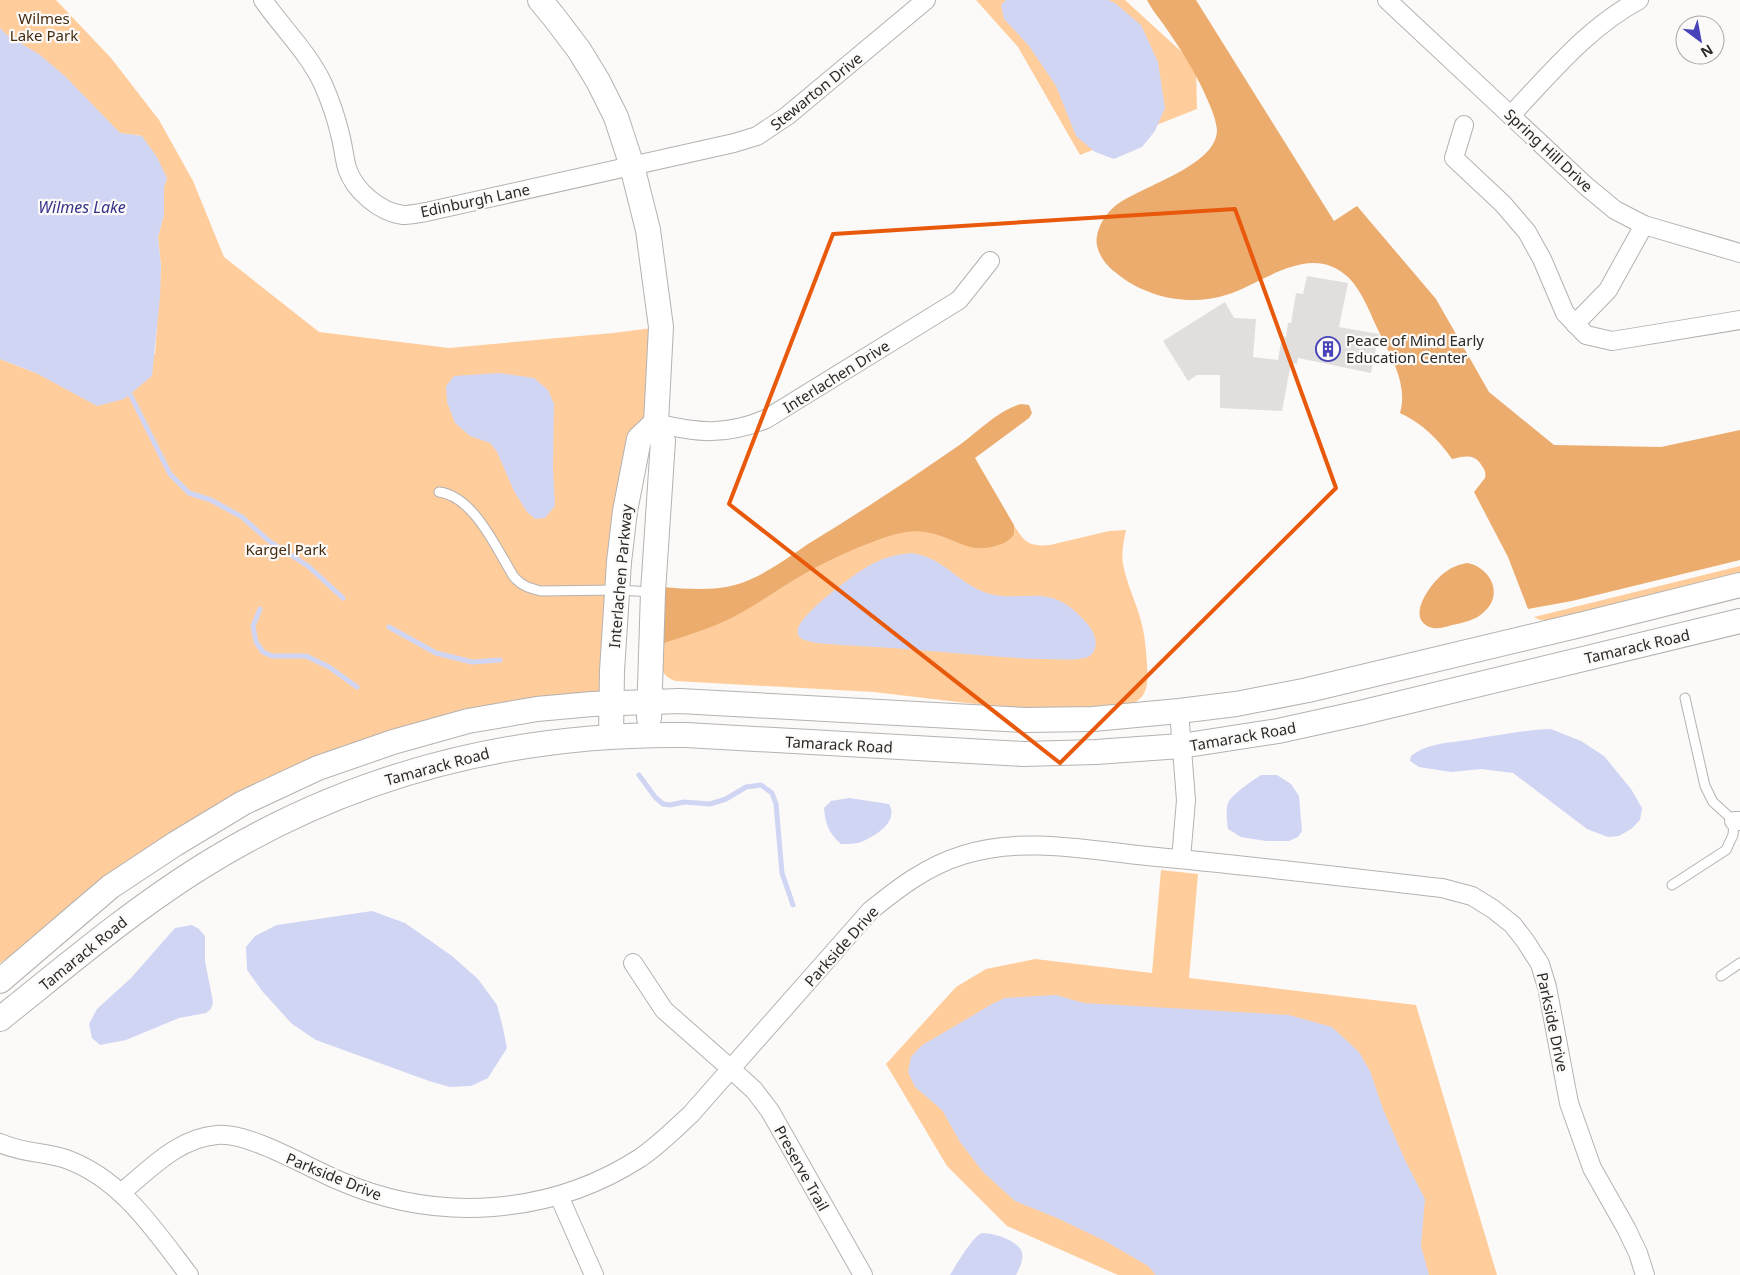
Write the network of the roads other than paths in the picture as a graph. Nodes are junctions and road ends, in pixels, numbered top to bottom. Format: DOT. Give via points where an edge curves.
graph roads {
  1 [pos="264,0"];
  2 [pos="540,0"];
  3 [pos="926,0"];
  4 [pos="1387,0"];
  5 [pos="1639,0"];
  6 [pos="1512,115"];
  7 [pos="1464,125"];
  8 [pos="632,166"];
  9 [pos="1644,225"];
  10 [pos="1740,253"];
  11 [pos="990,261"];
  12 [pos="1740,320"];
  13 [pos="1575,324"];
  14 [pos="656,424"];
  15 [pos="439,492"];
  16 [pos="1740,585"];
  17 [pos="617,590"];
  18 [pos="653,592"];
  19 [pos="1740,621"];
  20 [pos="1685,698"];
  21 [pos="612,702"];
  22 [pos="649,702"];
  23 [pos="1179,711"];
  24 [pos="649,735"];
  25 [pos="611,736"];
  26 [pos="1181,746"];
  27 [pos="1737,821"];
  28 [pos="1181,859"];
  29 [pos="1672,885"];
  30 [pos="633,963"];
  31 [pos="1740,964"];
  32 [pos="1721,976"];
  33 [pos="0,981"];
  34 [pos="0,1019"];
  35 [pos="731,1069"];
  36 [pos="0,1143"];
  37 [pos="121,1192"];
  38 [pos="559,1196"];
  39 [pos="189,1275"];
  40 [pos="594,1275"];
  41 [pos="863,1275"];
  42 [pos="1645,1275"];
  1 -- 8 [label="street, Edinburgh Lane" via="303,50 324,86 340,132 348,169 357,185 383,209 403,215 426,212"];
  2 -- 8 [label="street" via="579,50 598,81 616,117"];
  3 -- 8 [label="street, Stewarton Drive" via="787,116 757,136"];
  4 -- 6 [label="street, Spring Hill Drive"];
  5 -- 6 [label="street" via="1605,21 1576,46"];
  6 -- 9 [label="street, Spring Hill Drive" via="1593,192 1615,210"];
  7 -- 13 [label="street" via="1454,158 1503,204 1526,232 1565,313"];
  8 -- 14 [label="street" via="648,230 661,327"];
  9 -- 10 [label="street, Spring Hill Drive"];
  9 -- 13 [label="street" via="1608,290"];
  11 -- 14 [label="street, Interlachen Drive" via="959,300 766,419 747,427 722,431 688,431"];
  12 -- 13 [label="street" via="1612,341 1586,335"];
  14 -- 17 [label="street, Interlachen Parkway" via="639,439 624,511"];
  14 -- 18 [label="street" via="663,441"];
  15 -- 17 [label="lane" via="453,497 473,512 520,584 541,591"];
  16 -- 23 [label="street, Tamarack Road" via="1318,688"];
  17 -- 18 [label="lane"];
  17 -- 21 [label="street, Interlachen Parkway"];
  18 -- 22 [label="street"];
  19 -- 26 [label="street, Tamarack Road" via="1352,715 1246,737"];
  20 -- 27 [label="lane" via="1705,786 1713,802"];
  21 -- 22 [label="street, Tamarack Road"];
  21 -- 25 [label="street, Interlachen Parkway"];
  21 -- 33 [label="street, Tamarack Road" via="537,709 468,722 393,742 318,768 276,787 211,822 110,887"];
  22 -- 23 [label="street, Tamarack Road" via="715,702 1025,720 1093,719"];
  22 -- 24 [label="street"];
  23 -- 26 [label="street"];
  24 -- 25 [label="street, Tamarack Road"];
  24 -- 26 [label="street, Tamarack Road" via="1023,754"];
  25 -- 34 [label="street, Tamarack Road" via="472,756 363,787 292,817 226,852 154,898"];
  26 -- 28 [label="street" via="1186,800"];
  27 -- 29 [label="lane" via="1726,850"];
  28 -- 35 [label="street, Parkside Drive" via="1022,844 964,854 938,865 910,880 870,912"];
  28 -- 42 [label="street, Parkside Drive" via="1442,888 1472,896 1513,925 1540,964 1569,1103 1592,1168 1626,1228"];
  30 -- 35 [label="street" via="664,1010"];
  31 -- 32 [label="lane"];
  35 -- 38 [label="street, Parkside Drive" via="691,1114 640,1157 610,1175"];
  35 -- 41 [label="street, Preserve Trail" via="754,1090 770,1111"];
  36 -- 37 [label="street" via="67,1159"];
  37 -- 38 [label="street, Parkside Drive" via="180,1146 197,1138 219,1135 260,1144 368,1193 408,1203 478,1209 515,1206"];
  37 -- 39 [label="street"];
  38 -- 40 [label="street"];
}
